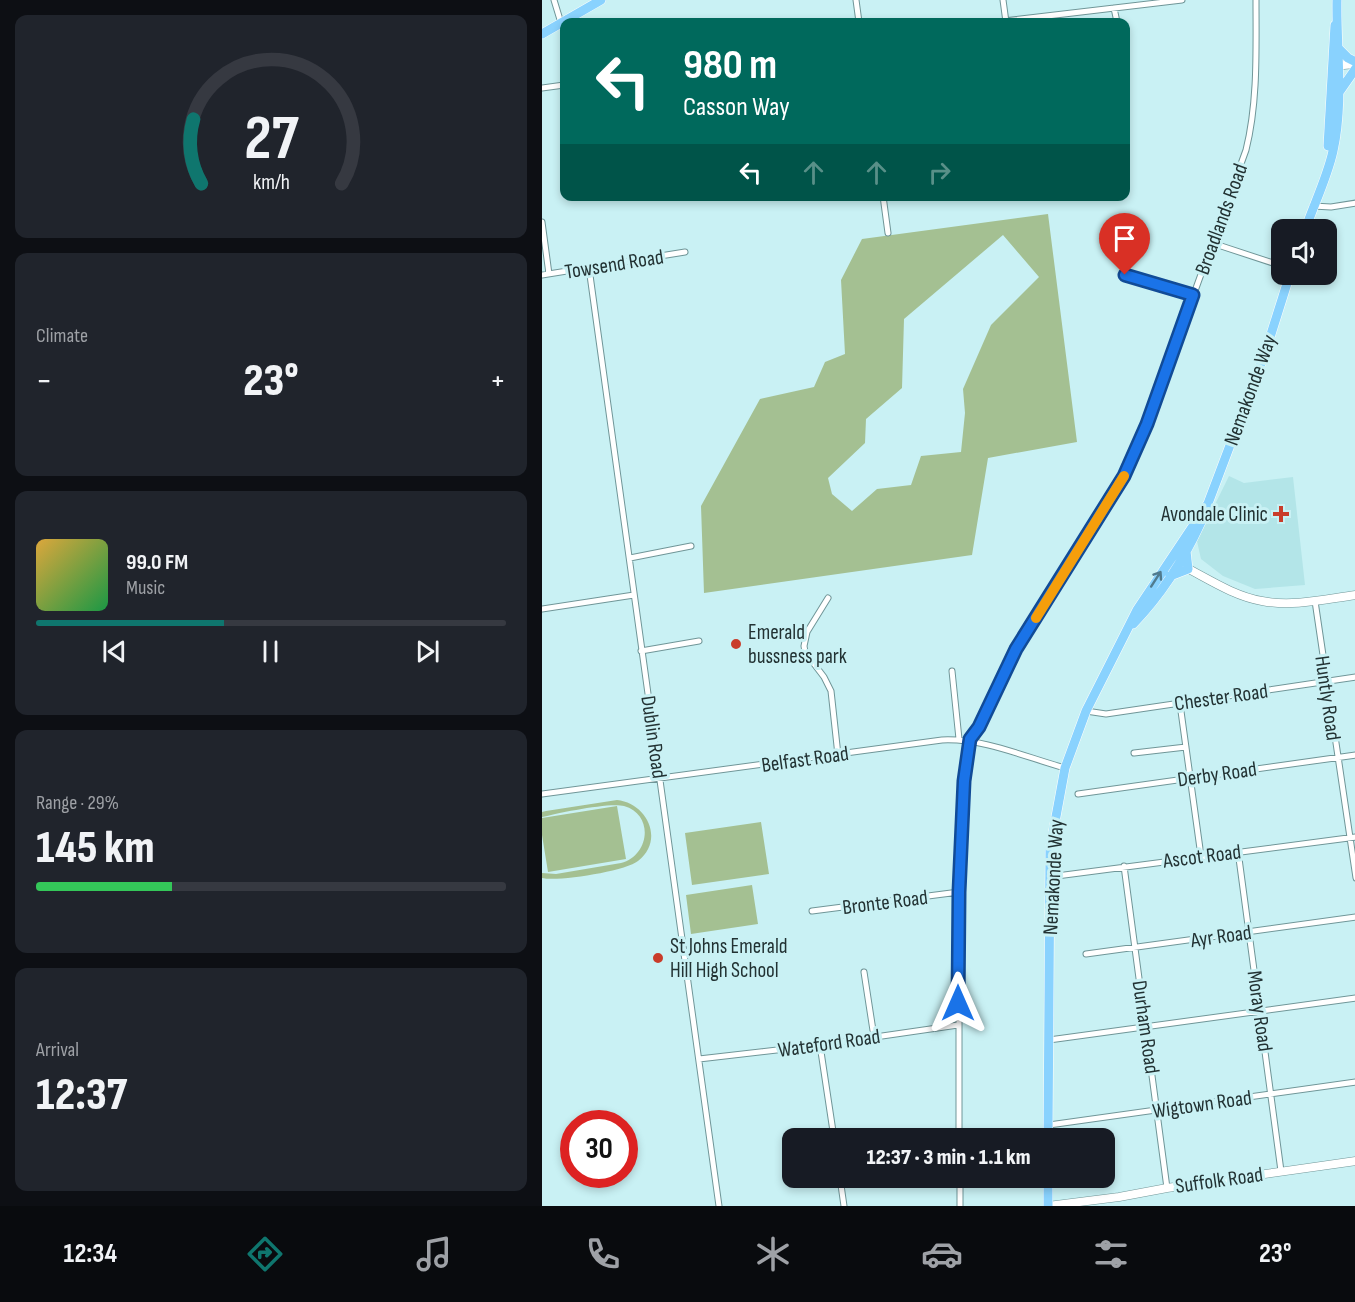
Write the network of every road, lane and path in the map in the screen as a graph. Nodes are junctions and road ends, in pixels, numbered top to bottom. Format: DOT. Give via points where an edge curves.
graph roads {
  1 [pos="554,0"];
  2 [pos="601,0"];
  3 [pos="856,0"];
  4 [pos="1003,0"];
  5 [pos="1182,0"];
  6 [pos="1256,0"];
  7 [pos="1337,0"];
  8 [pos="1158,2"];
  9 [pos="1114,8"];
  10 [pos="570,18"];
  11 [pos="858,18"];
  12 [pos="1005,18"];
  13 [pos="1037,18"];
  14 [pos="1116,18"];
  15 [pos="560,20"];
  16 [pos="1337,20"];
  17 [pos="560,24"];
  18 [pos="542,34"];
  19 [pos="1339,49"];
  20 [pos="1336,65"];
  21 [pos="1355,65"];
  22 [pos="560,86"];
  23 [pos="542,88"];
  24 [pos="1339,92"];
  25 [pos="1324,177"];
  26 [pos="884,201"];
  27 [pos="1355,202"];
  28 [pos="1313,206"];
  29 [pos="1309,219"];
  30 [pos="542,222"];
  31 [pos="888,233"];
  32 [pos="1212,243"];
  33 [pos="685,252"];
  34 [pos="1271,262"];
  35 [pos="589,268"];
  36 [pos="549,274"];
  37 [pos="542,275"];
  38 [pos="1125,275"];
  39 [pos="1287,285"];
  40 [pos="1193,295"];
  41 [pos="1207,505"];
  42 [pos="691,546"];
  43 [pos="1186,551"];
  44 [pos="630,558"];
  45 [pos="1170,558"];
  46 [pos="1178,564"];
  47 [pos="1188,569"];
  48 [pos="1170,576"];
  49 [pos="1355,595"];
  50 [pos="634,596"];
  51 [pos="828,598"];
  52 [pos="1315,601"];
  53 [pos="542,609"];
  54 [pos="1127,630"];
  55 [pos="699,641"];
  56 [pos="641,651"];
  57 [pos="952,671"];
  58 [pos="1355,677"];
  59 [pos="1325,681"];
  60 [pos="1180,704"];
  61 [pos="1086,711"];
  62 [pos="959,739"];
  63 [pos="969,742"];
  64 [pos="1186,747"];
  65 [pos="1134,753"];
  66 [pos="838,755"];
  67 [pos="1355,755"];
  68 [pos="1337,758"];
  69 [pos="1066,768"];
  70 [pos="1190,778"];
  71 [pos="660,779"];
  72 [pos="542,794"];
  73 [pos="1078,794"];
  74 [pos="1353,837"];
  75 [pos="1238,851"];
  76 [pos="1201,856"];
  77 [pos="1124,866"];
  78 [pos="1049,877"];
  79 [pos="1355,878"];
  80 [pos="959,892"];
  81 [pos="812,911"];
  82 [pos="1355,917"];
  83 [pos="1249,932"];
  84 [pos="1134,948"];
  85 [pos="1086,954"];
  86 [pos="864,972"];
  87 [pos="1355,998"];
  88 [pos="1260,1012"];
  89 [pos="958,1025"];
  90 [pos="1146,1028"];
  91 [pos="874,1037"];
  92 [pos="1049,1040"];
  93 [pos="820,1045"];
  94 [pos="699,1059"];
  95 [pos="1355,1082"];
  96 [pos="1271,1094"];
  97 [pos="1157,1110"];
  98 [pos="1049,1125"];
  99 [pos="832,1128"];
  100 [pos="959,1128"];
  101 [pos="1049,1128"];
  102 [pos="1355,1161"];
  103 [pos="1281,1171"];
  104 [pos="841,1188"];
  105 [pos="960,1188"];
  106 [pos="1048,1188"];
  107 [pos="1167,1188"];
  108 [pos="719,1206"];
  109 [pos="844,1206"];
  110 [pos="960,1206"];
  111 [pos="1048,1206"];
  1 -- 15 [label="street"];
  2 -- 10 [label="highway"];
  3 -- 11 [label="street"];
  4 -- 12 [label="street"];
  5 -- 8 [label="street"];
  6 -- 32 [label="street, Broadlands Road" via="1256,63 1249,137"];
  7 -- 16 [label="highway"];
  8 -- 9 [label="street"];
  9 -- 13 [label="street"];
  9 -- 14 [label="street"];
  16 -- 19 [label="highway"];
  16 -- 20 [label="highway" via="1332,34"];
  17 -- 18 [label="highway"];
  19 -- 20 [label="highway"];
  19 -- 21 [label="highway"];
  20 -- 21 [label="street"];
  20 -- 24 [label="highway"];
  20 -- 25 [label="highway"];
  21 -- 24 [label="highway"];
  22 -- 23 [label="street"];
  24 -- 25 [label="highway" via="1331,160"];
  25 -- 28 [label="highway"];
  26 -- 31 [label="street"];
  27 -- 28 [label="street"];
  28 -- 29 [label="highway"];
  30 -- 36 [label="street"];
  32 -- 34 [label="street"];
  32 -- 40 [label="street, Broadlands Road"];
  33 -- 35 [label="street, Towsend Road"];
  35 -- 36 [label="street, Towsend Road"];
  35 -- 44 [label="street, Dublin Road"];
  36 -- 37 [label="street, Towsend Road"];
  38 -- 40 [label="street"];
  39 -- 41 [label="highway, Nemakonde Way"];
  40 -- 63 [label="street, Broadlands Road" via="1154,408 1124,476 1016,649"];
  41 -- 43 [label="highway, Nemakonde Way"];
  41 -- 45 [label="highway, Nemakonde Way"];
  42 -- 44 [label="street"];
  43 -- 46 [label="highway, Nemakonde Way"];
  43 -- 47 [label="highway"];
  44 -- 50 [label="street, Dublin Road"];
  45 -- 46 [label="street"];
  54 -- 45 [label="highway, Nemakonde Way, one-way"];
  46 -- 47 [label="street"];
  46 -- 48 [label="highway, Nemakonde Way"];
  47 -- 48 [label="highway"];
  47 -- 52 [label="street" via="1255,599"];
  48 -- 54 [label="highway, Nemakonde Way"];
  49 -- 52 [label="street"];
  50 -- 53 [label="street"];
  50 -- 56 [label="street, Dublin Road"];
  51 -- 66 [label="street" via="803,646 831,691"];
  52 -- 59 [label="street, Huntly Road"];
  54 -- 61 [label="highway, Nemakonde Way"];
  55 -- 56 [label="street"];
  56 -- 71 [label="street, Dublin Road"];
  57 -- 62 [label="street"];
  58 -- 59 [label="street, Chester Road"];
  59 -- 60 [label="street, Chester Road"];
  59 -- 68 [label="street, Huntly Road"];
  60 -- 61 [label="street, Chester Road" via="1106,714"];
  60 -- 64 [label="street"];
  61 -- 69 [label="highway, Nemakonde Way"];
  62 -- 63 [label="street, Belfast Road"];
  62 -- 66 [label="street, Belfast Road"];
  63 -- 69 [label="street, Belfast Road"];
  63 -- 80 [label="street, Broadlands Road"];
  64 -- 65 [label="street"];
  64 -- 70 [label="street"];
  66 -- 71 [label="street, Belfast Road"];
  67 -- 68 [label="street, Derby Road"];
  68 -- 70 [label="street, Derby Road"];
  68 -- 74 [label="street, Huntly Road"];
  69 -- 78 [label="highway, Nemakonde Way" via="1051,840"];
  70 -- 73 [label="street, Derby Road"];
  70 -- 76 [label="street"];
  71 -- 72 [label="street, Belfast Road"];
  71 -- 94 [label="street, Dublin Road"];
  74 -- 75 [label="street, Ascot Road"];
  74 -- 79 [label="street, Huntly Road"];
  75 -- 76 [label="street, Ascot Road"];
  75 -- 83 [label="street, Moray Road"];
  76 -- 77 [label="street, Ascot Road"];
  77 -- 78 [label="street, Ascot Road"];
  77 -- 84 [label="street, Durham Road"];
  78 -- 92 [label="highway, Nemakonde Way"];
  80 -- 81 [label="street, Bronte Road"];
  80 -- 89 [label="street, Broadlands Road"];
  82 -- 83 [label="street, Ayr Road"];
  83 -- 84 [label="street, Ayr Road"];
  83 -- 88 [label="street, Moray Road"];
  84 -- 85 [label="street, Ayr Road"];
  84 -- 90 [label="street, Durham Road"];
  86 -- 91 [label="street"];
  87 -- 88 [label="street"];
  88 -- 90 [label="street"];
  88 -- 96 [label="street, Moray Road"];
  89 -- 91 [label="street, Wateford Road"];
  89 -- 100 [label="street, Broadlands Road"];
  90 -- 92 [label="street"];
  90 -- 97 [label="street, Durham Road"];
  91 -- 93 [label="street, Wateford Road"];
  92 -- 98 [label="highway, Nemakonde Way"];
  93 -- 94 [label="street, Wateford Road"];
  93 -- 99 [label="street"];
  94 -- 108 [label="street, Dublin Road"];
  95 -- 96 [label="street, Wigtown Road"];
  96 -- 97 [label="street, Wigtown Road"];
  96 -- 103 [label="street, Moray Road"];
  97 -- 98 [label="street, Wigtown Road"];
  97 -- 107 [label="street, Durham Road"];
  98 -- 101 [label="highway, Nemakonde Way"];
  102 -- 103 [label="street, Suffolk Road"];
  103 -- 107 [label="street, Suffolk Road"];
  104 -- 109 [label="street"];
  105 -- 110 [label="street"];
  106 -- 111 [label="highway"];
  107 -- 111 [label="street, Suffolk Road"];
}
